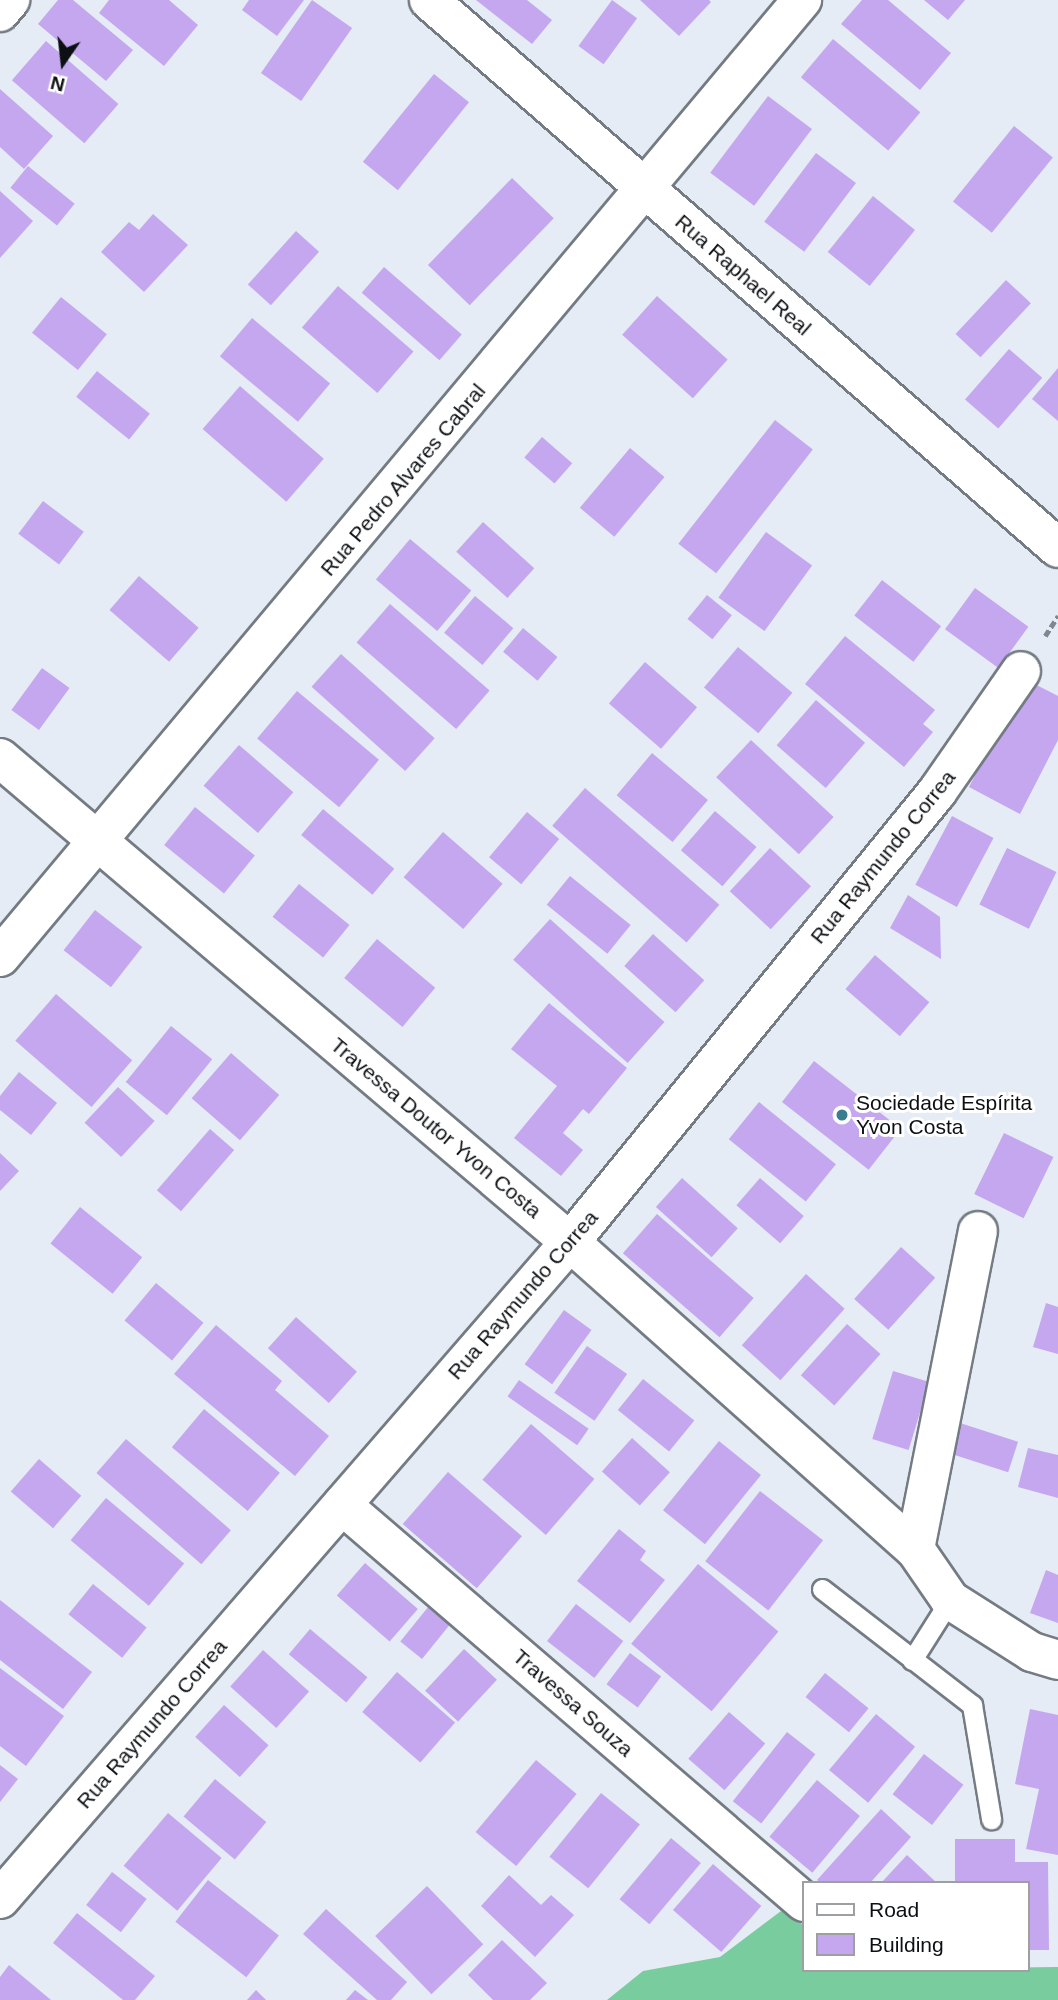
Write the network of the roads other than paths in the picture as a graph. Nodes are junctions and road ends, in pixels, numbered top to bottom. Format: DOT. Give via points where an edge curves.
graph roads {
  1 [pos="10,0"];
  2 [pos="429,0"];
  3 [pos="802,0"];
  4 [pos="0,12"];
  5 [pos="644,190"];
  6 [pos="1058,548"];
  7 [pos="1021,670"];
  8 [pos="0,758"];
  9 [pos="100,843"];
  10 [pos="0,957"];
  11 [pos="978,1231"];
  12 [pos="570,1242"];
  13 [pos="342,1504"];
  14 [pos="915,1549"];
  15 [pos="822,1589"];
  16 [pos="950,1600"];
  17 [pos="912,1660"];
  18 [pos="1058,1660"];
  19 [pos="991,1819"];
  20 [pos="0,1899"];
  21 [pos="802,1900"];
  1 -- 4 [label="street"];
  2 -- 5 [label="street, Rua Raphael Real"];
  3 -- 5 [label="street, Rua Pedro Alvares Cabral"];
  5 -- 6 [label="street, Rua Raphael Real"];
  5 -- 9 [label="street, Rua Pedro Alvares Cabral"];
  7 -- 12 [label="street, Rua Raymundo Correa" via="937,792"];
  8 -- 9 [label="street, Travessa Doutor Yvon Costa"];
  9 -- 10 [label="street, Rua Pedro Alvares Cabral"];
  9 -- 12 [label="street, Travessa Doutor Yvon Costa"];
  11 -- 14 [label="street"];
  12 -- 13 [label="street, Rua Raymundo Correa"];
  12 -- 14 [label="street, Travessa Doutor Yvon Costa"];
  13 -- 20 [label="street, Rua Raymundo Correa"];
  13 -- 21 [label="street, Travessa Souza"];
  14 -- 16 [label="street, Travessa Doutor Yvon Costa"];
  15 -- 17 [label="lane"];
  16 -- 17 [label="lane"];
  16 -- 18 [label="street, Travessa Doutor Yvon Costa" via="1032,1652"];
  17 -- 19 [label="lane" via="972,1705"];
}
